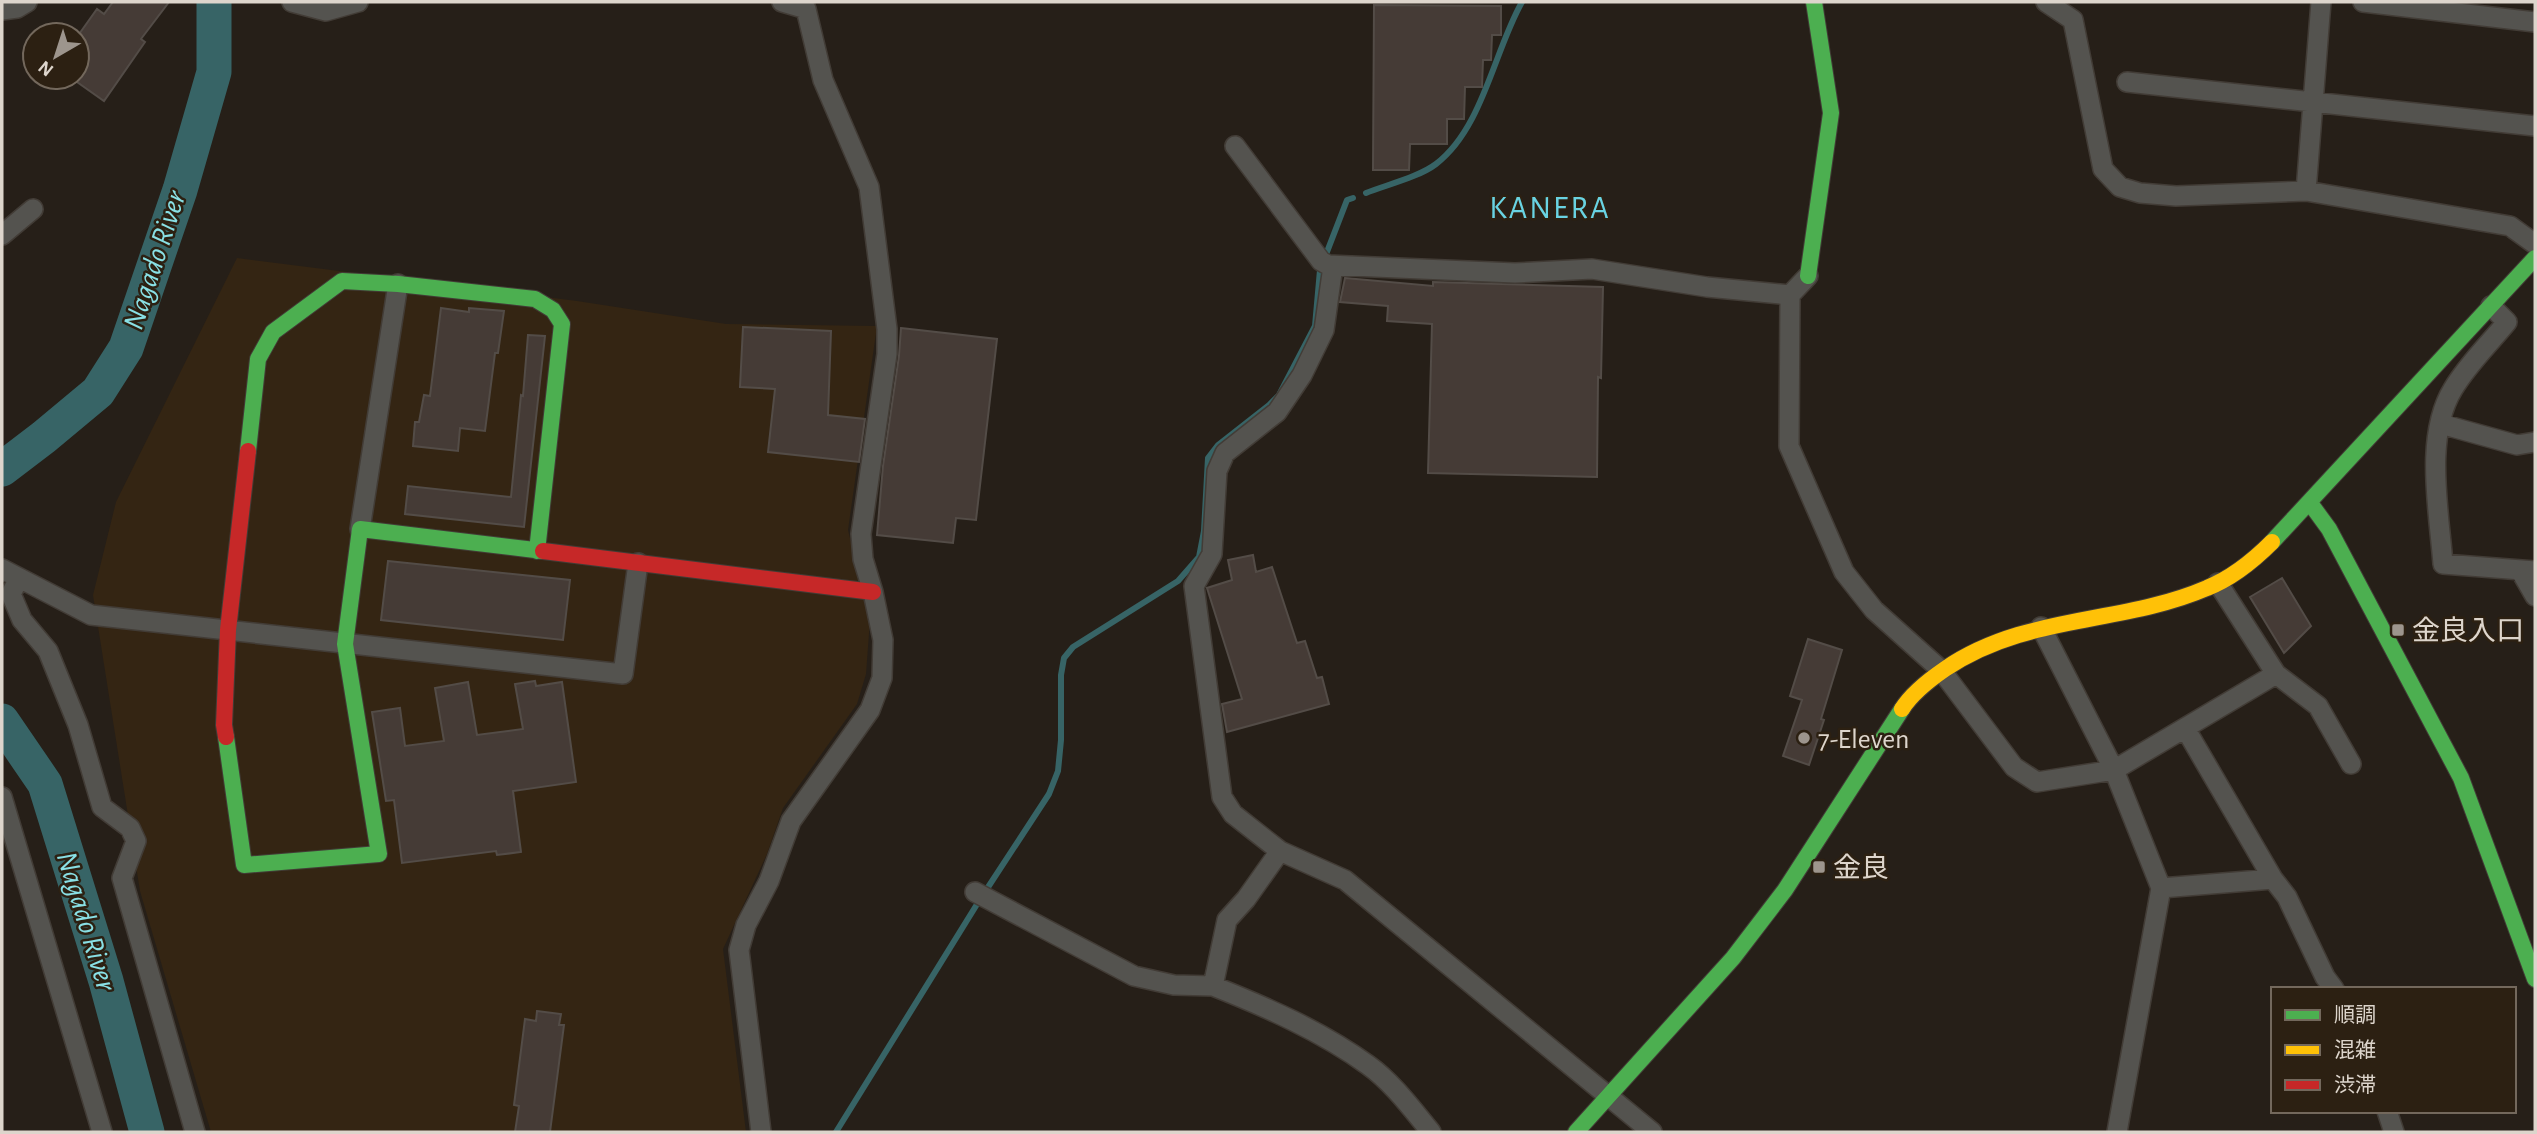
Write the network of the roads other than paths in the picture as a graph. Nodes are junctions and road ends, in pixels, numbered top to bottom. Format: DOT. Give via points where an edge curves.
graph roads {
  1 [pos="27,2"];
  2 [pos="292,2"];
  3 [pos="358,2"];
  4 [pos="782,2"];
  5 [pos="1814,2"];
  6 [pos="2046,2"];
  7 [pos="2321,2"];
  8 [pos="2363,2"];
  9 [pos="2,10"];
  10 [pos="2535,22"];
  11 [pos="2127,82"];
  12 [pos="2313,103"];
  13 [pos="2535,126"];
  14 [pos="1235,146"];
  15 [pos="2306,191"];
  16 [pos="33,209"];
  17 [pos="2,235"];
  18 [pos="2535,244"];
  19 [pos="2535,258"];
  20 [pos="1327,264"];
  21 [pos="1808,276"];
  22 [pos="398,284"];
  23 [pos="1790,295"];
  24 [pos="2491,306"];
  25 [pos="2441,424"];
  26 [pos="2535,442"];
  27 [pos="2310,503"];
  28 [pos="360,529"];
  29 [pos="537,551"];
  30 [pos="638,563"];
  31 [pos="2528,571"];
  32 [pos="10,573"];
  33 [pos="2218,583"];
  34 [pos="873,592"];
  35 [pos="2535,596"];
  36 [pos="2040,627"];
  37 [pos="228,630"];
  38 [pos="345,644"];
  39 [pos="1941,670"];
  40 [pos="2276,674"];
  41 [pos="2185,728"];
  42 [pos="2351,764"];
  43 [pos="2114,770"];
  44 [pos="2,797"];
  45 [pos="1280,851"];
  46 [pos="2273,879"];
  47 [pos="2161,888"];
  48 [pos="975,892"];
  49 [pos="2535,979"];
  50 [pos="1213,986"];
  51 [pos="2332,987"];
  52 [pos="1609,1096"];
  53 [pos="2388,1113"];
  54 [pos="102,1132"];
  55 [pos="195,1132"];
  56 [pos="761,1132"];
  57 [pos="1431,1132"];
  58 [pos="1576,1132"];
  59 [pos="1652,1132"];
  60 [pos="2117,1132"];
  61 [pos="2394,1132"];
  1 -- 9 [label="street"];
  2 -- 3 [label="street" via="326,11"];
  4 -- 34 [label="street" via="806,9 823,80 869,187 887,330 861,534"];
  5 -- 21 [label="street" via="1832,113"];
  6 -- 15 [label="street" via="2073,20 2103,169 2120,187 2176,197"];
  7 -- 12 [label="street"];
  8 -- 10 [label="street"];
  11 -- 12 [label="street"];
  12 -- 13 [label="street"];
  12 -- 15 [label="street"];
  14 -- 20 [label="street"];
  15 -- 18 [label="street" via="2510,226"];
  16 -- 17 [label="street"];
  19 -- 24 [label="street"];
  20 -- 23 [label="street" via="1515,273 1592,269"];
  20 -- 45 [label="street" via="1324,330 1302,375 1277,412 1225,453 1217,471 1212,554 1194,586 1222,797 1233,814"];
  21 -- 23 [label="street"];
  22 -- 28 [label="street"];
  22 -- 29 [label="street" via="535,299 553,310 562,324"];
  22 -- 37 [label="street" via="342,281 273,332 258,359"];
  23 -- 39 [label="street" via="1791,452 1844,572 1874,610"];
  24 -- 25 [label="street" via="2507,322 2453,388"];
  24 -- 27 [label="street"];
  25 -- 26 [label="street" via="2517,445"];
  25 -- 31 [label="street" via="2434,448 2443,564"];
  27 -- 33 [label="street" via="2276,539"];
  27 -- 49 [label="street" via="2329,529 2461,779"];
  28 -- 29 [label="street"];
  28 -- 38 [label="street"];
  29 -- 30 [label="street"];
  30 -- 34 [label="street"];
  30 -- 38 [label="street" via="624,674"];
  31 -- 35 [label="street"];
  32 -- 37 [label="street" via="91,615"];
  32 -- 55 [label="street" via="11,594 22,620 48,651 78,725 102,807 130,828 136,841 122,878"];
  33 -- 36 [label="street" via="2185,597"];
  33 -- 40 [label="street"];
  34 -- 56 [label="street" via="883,640 881,678 870,710 791,821 739,950"];
  36 -- 39 [label="street" via="1994,640"];
  36 -- 43 [label="street"];
  37 -- 38 [label="street"];
  37 -- 38 [label="street" via="224,725 244,865 379,854"];
  39 -- 43 [label="street" via="2014,767 2037,782"];
  39 -- 52 [label="street" via="1908,700 1755,929"];
  40 -- 41 [label="street"];
  40 -- 42 [label="street" via="2318,706"];
  41 -- 43 [label="street"];
  41 -- 46 [label="street"];
  43 -- 47 [label="street"];
  44 -- 54 [label="street"];
  45 -- 50 [label="street" via="1227,920"];
  45 -- 52 [label="street" via="1345,880"];
  46 -- 47 [label="street"];
  46 -- 51 [label="street" via="2287,897"];
  47 -- 60 [label="street"];
  48 -- 50 [label="street" via="1134,976 1174,985"];
  50 -- 57 [label="street" via="1271,1009 1370,1066"];
  52 -- 58 [label="street"];
  52 -- 59 [label="street"];
  53 -- 61 [label="street"];
}
